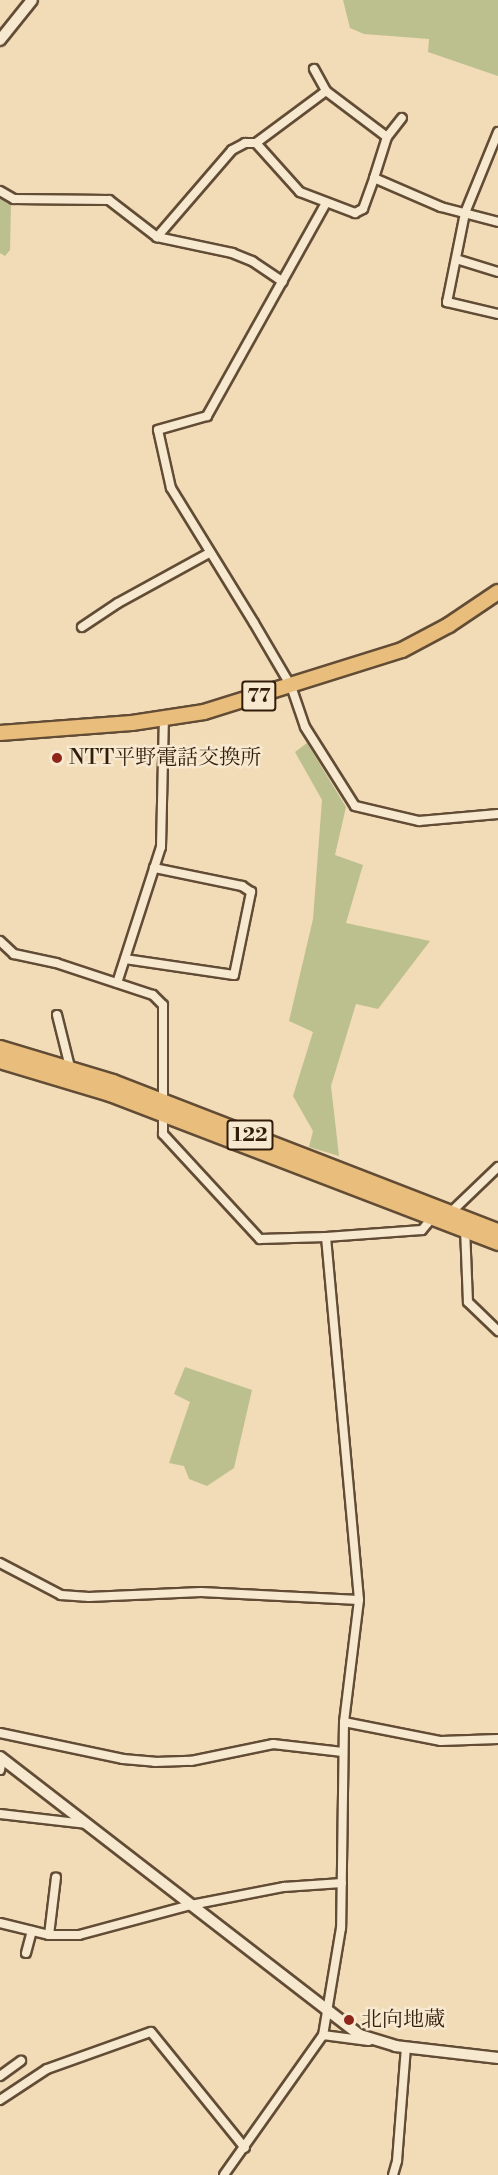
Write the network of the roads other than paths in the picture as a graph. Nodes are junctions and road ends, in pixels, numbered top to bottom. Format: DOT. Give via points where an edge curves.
graph roads {
  1 [pos="32,0"];
  2 [pos="0,40"];
  3 [pos="314,69"];
  4 [pos="326,91"];
  5 [pos="402,118"];
  6 [pos="498,132"];
  7 [pos="387,137"];
  8 [pos="256,143"];
  9 [pos="374,178"];
  10 [pos="0,190"];
  11 [pos="326,203"];
  12 [pos="465,213"];
  13 [pos="498,222"];
  14 [pos="157,237"];
  15 [pos="456,259"];
  16 [pos="498,272"];
  17 [pos="283,282"];
  18 [pos="498,314"];
  19 [pos="209,553"];
  20 [pos="498,592"];
  21 [pos="82,627"];
  22 [pos="291,686"];
  23 [pos="164,719"];
  24 [pos="0,733"];
  25 [pos="498,814"];
  26 [pos="154,868"];
  27 [pos="0,941"];
  28 [pos="125,959"];
  29 [pos="117,983"];
  30 [pos="57,1015"];
  31 [pos="0,1048"];
  32 [pos="0,1062"];
  33 [pos="70,1067"];
  34 [pos="163,1107"];
  35 [pos="498,1167"];
  36 [pos="432,1218"];
  37 [pos="448,1218"];
  38 [pos="466,1225"];
  39 [pos="498,1231"];
  40 [pos="326,1238"];
  41 [pos="498,1243"];
  42 [pos="498,1331"];
  43 [pos="0,1563"];
  44 [pos="358,1600"];
  45 [pos="344,1722"];
  46 [pos="0,1733"];
  47 [pos="498,1739"];
  48 [pos="343,1752"];
  49 [pos="1,1762"];
  50 [pos="0,1814"];
  51 [pos="87,1824"];
  52 [pos="56,1877"];
  53 [pos="342,1883"];
  54 [pos="191,1905"];
  55 [pos="0,1923"];
  56 [pos="32,1931"];
  57 [pos="49,1935"];
  58 [pos="26,1953"];
  59 [pos="326,2009"];
  60 [pos="323,2036"];
  61 [pos="370,2041"];
  62 [pos="406,2047"];
  63 [pos="498,2058"];
  64 [pos="21,2061"];
  65 [pos="0,2076"];
  66 [pos="0,2088"];
  67 [pos="1,2099"];
  68 [pos="245,2148"];
  69 [pos="225,2175"];
  70 [pos="393,2175"];
  1 -- 2 [label="street"];
  3 -- 4 [label="street"];
  4 -- 7 [label="street"];
  4 -- 8 [label="street"];
  5 -- 7 [label="street"];
  6 -- 12 [label="street"];
  7 -- 9 [label="street"];
  8 -- 11 [label="street" via="289,183"];
  8 -- 14 [label="street" via="245,143 232,150"];
  9 -- 11 [label="street" via="363,209 355,213"];
  9 -- 12 [label="street" via="441,207"];
  10 -- 14 [label="street" via="14,199 109,200"];
  11 -- 17 [label="street"];
  12 -- 13 [label="street"];
  12 -- 15 [label="street"];
  14 -- 17 [label="street" via="232,253"];
  15 -- 16 [label="street"];
  15 -- 18 [label="street" via="447,302"];
  17 -- 19 [label="street" via="207,416 158,430 171,488"];
  19 -- 21 [label="street"];
  19 -- 22 [label="street"];
  20 -- 22 [label="main road, 77" via="450,625 402,650"];
  22 -- 23 [label="main road, 77" via="204,712"];
  22 -- 25 [label="street" via="305,727 355,806 419,821"];
  23 -- 24 [label="main road, 77"];
  23 -- 26 [label="street" via="161,847"];
  26 -- 28 [label="street"];
  26 -- 28 [label="street" via="251,891 234,975"];
  27 -- 29 [label="street" via="14,954"];
  28 -- 29 [label="street"];
  29 -- 34 [label="street" via="153,995 163,1005"];
  30 -- 33 [label="street"];
  31 -- 33 [label="main road, 122"];
  32 -- 34 [label="main road, 122"];
  33 -- 34 [label="main road, 122"];
  34 -- 36 [label="main road, 122"];
  34 -- 37 [label="main road, 122"];
  34 -- 40 [label="street" via="163,1134 260,1239"];
  35 -- 37 [label="street"];
  36 -- 37 [label="main road, 122"];
  36 -- 40 [label="street" via="422,1230"];
  37 -- 38 [label="main road, 122"];
  38 -- 39 [label="main road, 122"];
  38 -- 41 [label="main road, 122"];
  38 -- 42 [label="street" via="468,1302"];
  40 -- 44 [label="street"];
  43 -- 44 [label="street" via="61,1595 201,1592"];
  44 -- 45 [label="street"];
  45 -- 47 [label="street" via="441,1741"];
  45 -- 48 [label="street"];
  46 -- 48 [label="street" via="155,1762 191,1761 273,1744"];
  48 -- 53 [label="street"];
  49 -- 51 [label="street"];
  50 -- 51 [label="street"];
  51 -- 54 [label="street"];
  52 -- 57 [label="street"];
  53 -- 54 [label="street" via="284,1887"];
  53 -- 59 [label="street" via="341,1928"];
  54 -- 57 [label="street" via="80,1935"];
  54 -- 59 [label="street"];
  55 -- 56 [label="street"];
  56 -- 57 [label="street"];
  56 -- 58 [label="street"];
  59 -- 60 [label="street"];
  59 -- 61 [label="street"];
  60 -- 61 [label="street"];
  60 -- 68 [label="street" via="301,2062"];
  61 -- 62 [label="street"];
  62 -- 63 [label="street"];
  62 -- 70 [label="street"];
  64 -- 65 [label="street"];
  66 -- 67 [label="street"];
  67 -- 68 [label="street" via="47,2070 151,2032"];
  68 -- 69 [label="street"];
}
